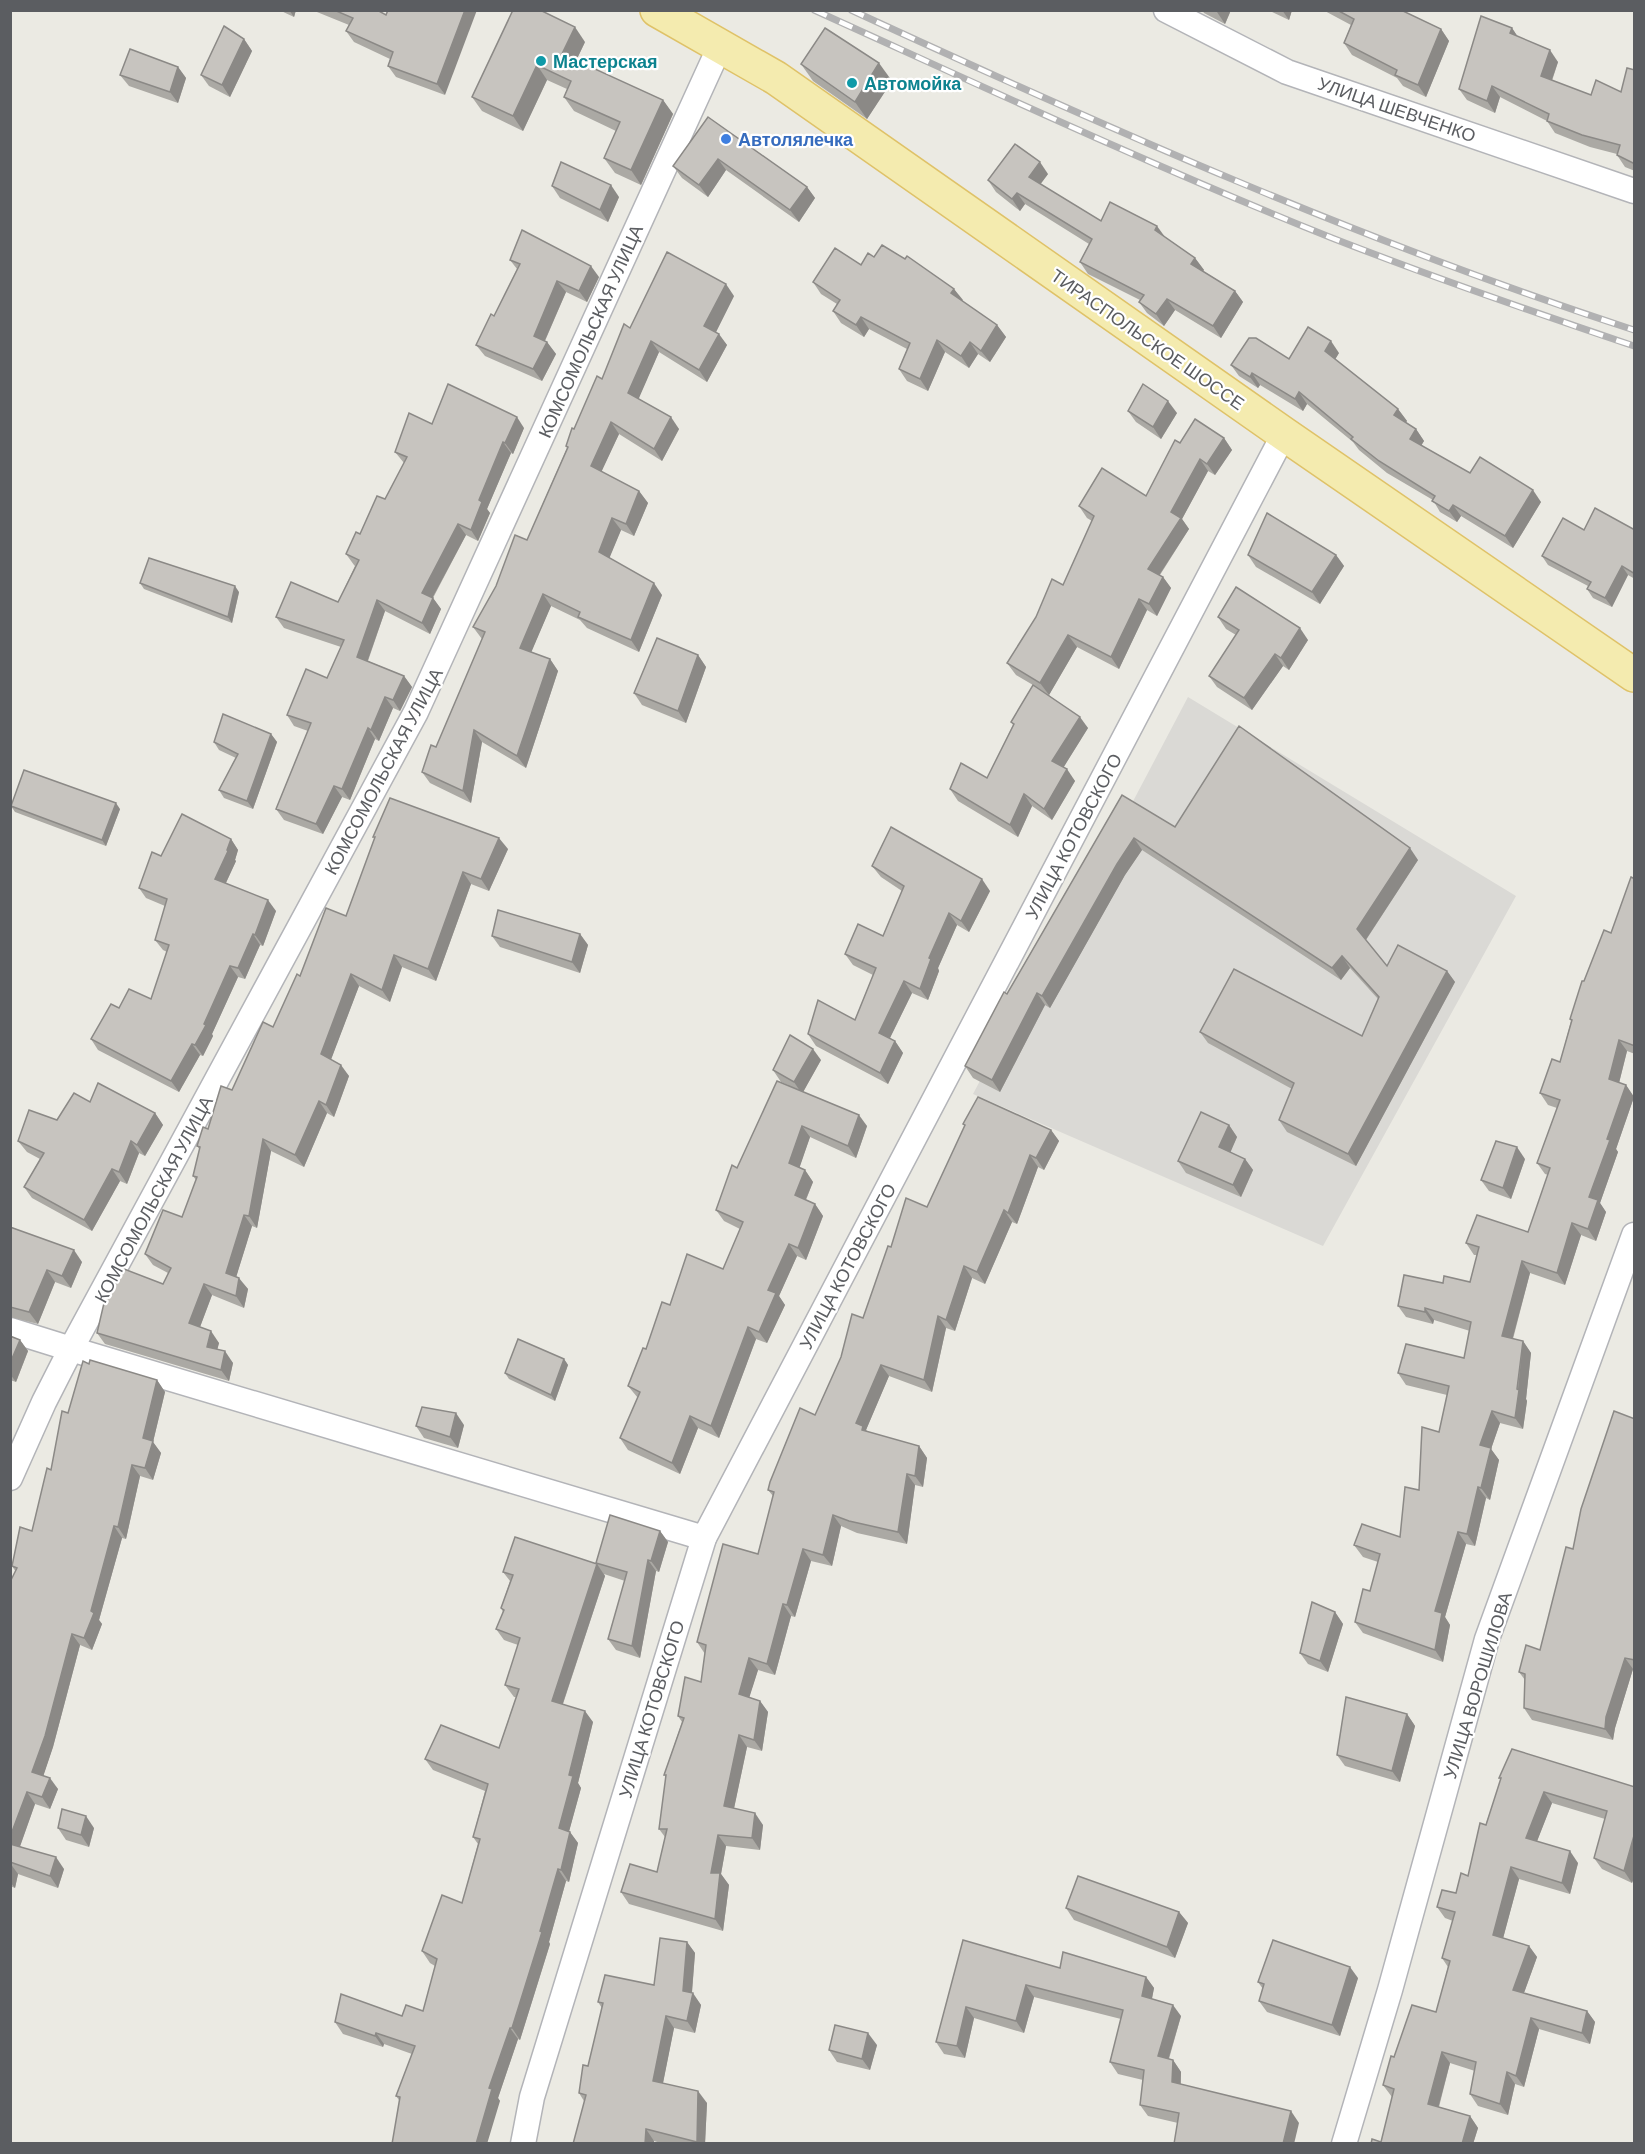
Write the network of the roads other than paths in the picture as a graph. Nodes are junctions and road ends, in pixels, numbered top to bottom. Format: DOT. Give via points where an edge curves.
graph roads {
  1 [pos="657,10"];
  2 [pos="1166,10"];
  3 [pos="720,46"];
  4 [pos="1635,190"];
  5 [pos="1284,434"];
  6 [pos="1635,675"];
  7 [pos="1635,1235"];
  8 [pos="10,1330"];
  9 [pos="71,1349"];
  10 [pos="10,1478"];
  11 [pos="704,1538"];
  12 [pos="523,2144"];
  13 [pos="1344,2144"];
  1 -- 3 [label="main road, ТИРАСПОЛЬСКОЕ ШОССЕ"];
  2 -- 4 [label="street, УЛИЦА ШЕВЧЕНКО" via="1287,72"];
  3 -- 5 [label="main road, ТИРАСПОЛЬСКОЕ ШОССЕ" via="777,78"];
  3 -- 9 [label="street, КОМСОМОЛЬСКАЯ УЛИЦА" via="416,712"];
  5 -- 6 [label="main road, ТИРАСПОЛЬСКОЕ ШОССЕ"];
  5 -- 11 [label="street, УЛИЦА КОТОВСКОГО"];
  7 -- 13 [label="street, УЛИЦА ВОРОШИЛОВА" via="1487,1638"];
  8 -- 9 [label="street"];
  9 -- 10 [label="street, КОМСОМОЛЬСКАЯ УЛИЦА"];
  9 -- 11 [label="street"];
  11 -- 12 [label="street, УЛИЦА КОТОВСКОГО" via="532,2097"];
}
